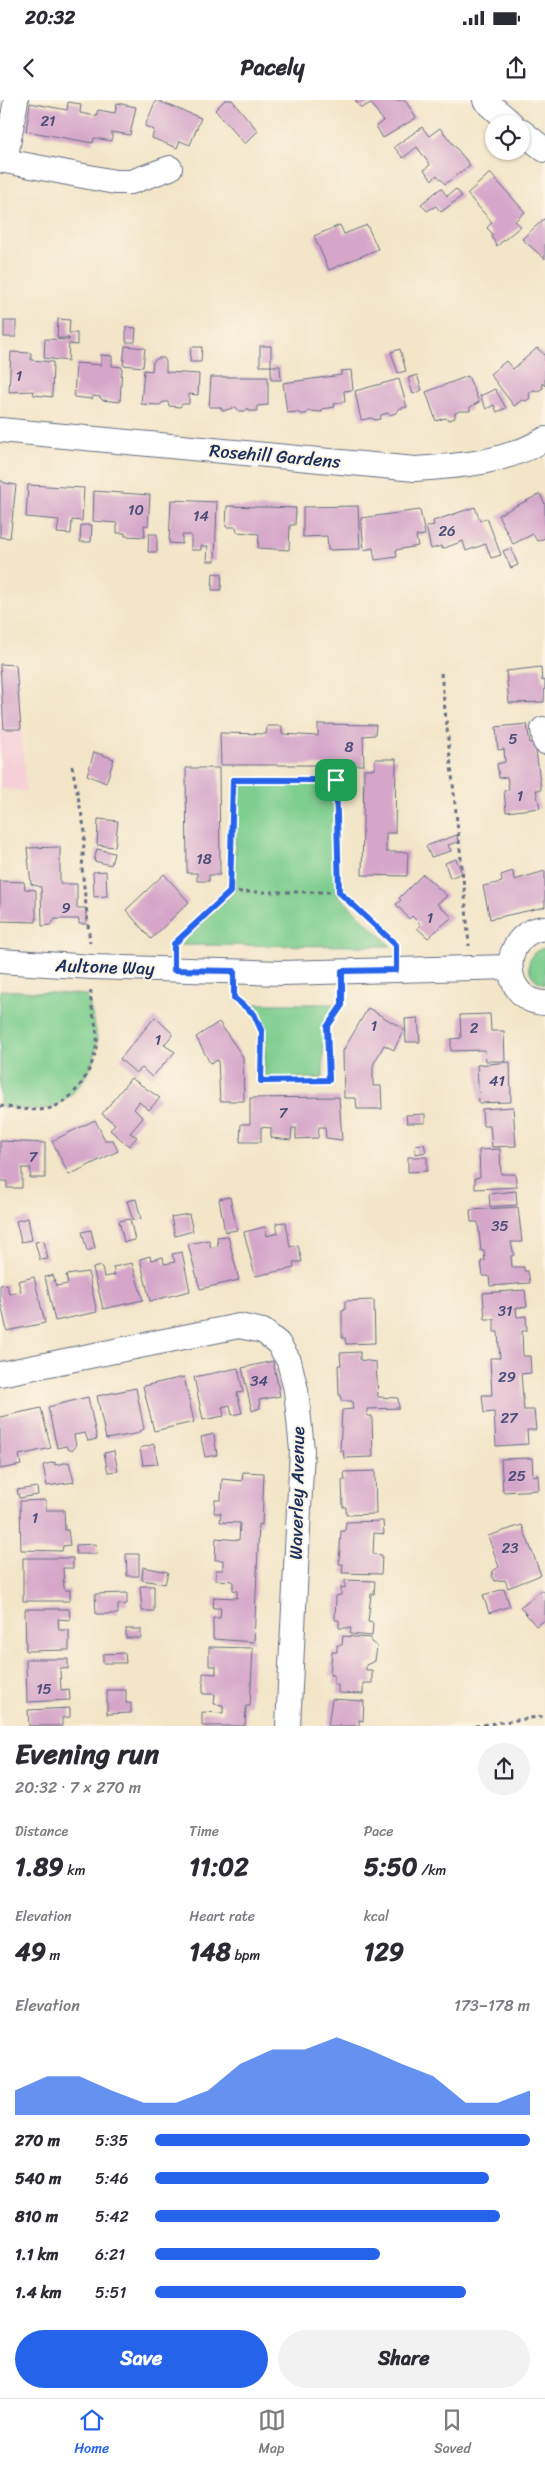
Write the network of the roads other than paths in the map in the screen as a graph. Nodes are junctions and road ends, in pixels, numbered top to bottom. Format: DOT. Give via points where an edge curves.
graph roads {
  1 [pos="16,100"];
  2 [pos="485,100"];
  3 [pos="502,115"];
  4 [pos="530,138"];
  5 [pos="545,150"];
  6 [pos="2,161"];
  7 [pos="170,168"];
  8 [pos="0,430"];
  9 [pos="545,439"];
  10 [pos="545,928"];
  11 [pos="0,961"];
  12 [pos="510,967"];
  13 [pos="545,1003"];
  14 [pos="0,1374"];
  15 [pos="288,1726"];
  1 -- 6 [label="street"];
  2 -- 3 [label="street"];
  4 -- 5 [label="street"];
  6 -- 7 [label="street" via="115,182 131,182"];
  8 -- 9 [label="street, Rosehill Gardens" via="415,469 478,464 527,450"];
  10 -- 12 [label="street" via="526,934 517,943 511,954"];
  11 -- 12 [label="street, Aultone Way" via="234,971"];
  12 -- 13 [label="street" via="512,979 519,990 529,998"];
  14 -- 15 [label="street, Waverley Avenue" via="239,1326 263,1331 278,1343 289,1361 296,1390 302,1450"];
}
